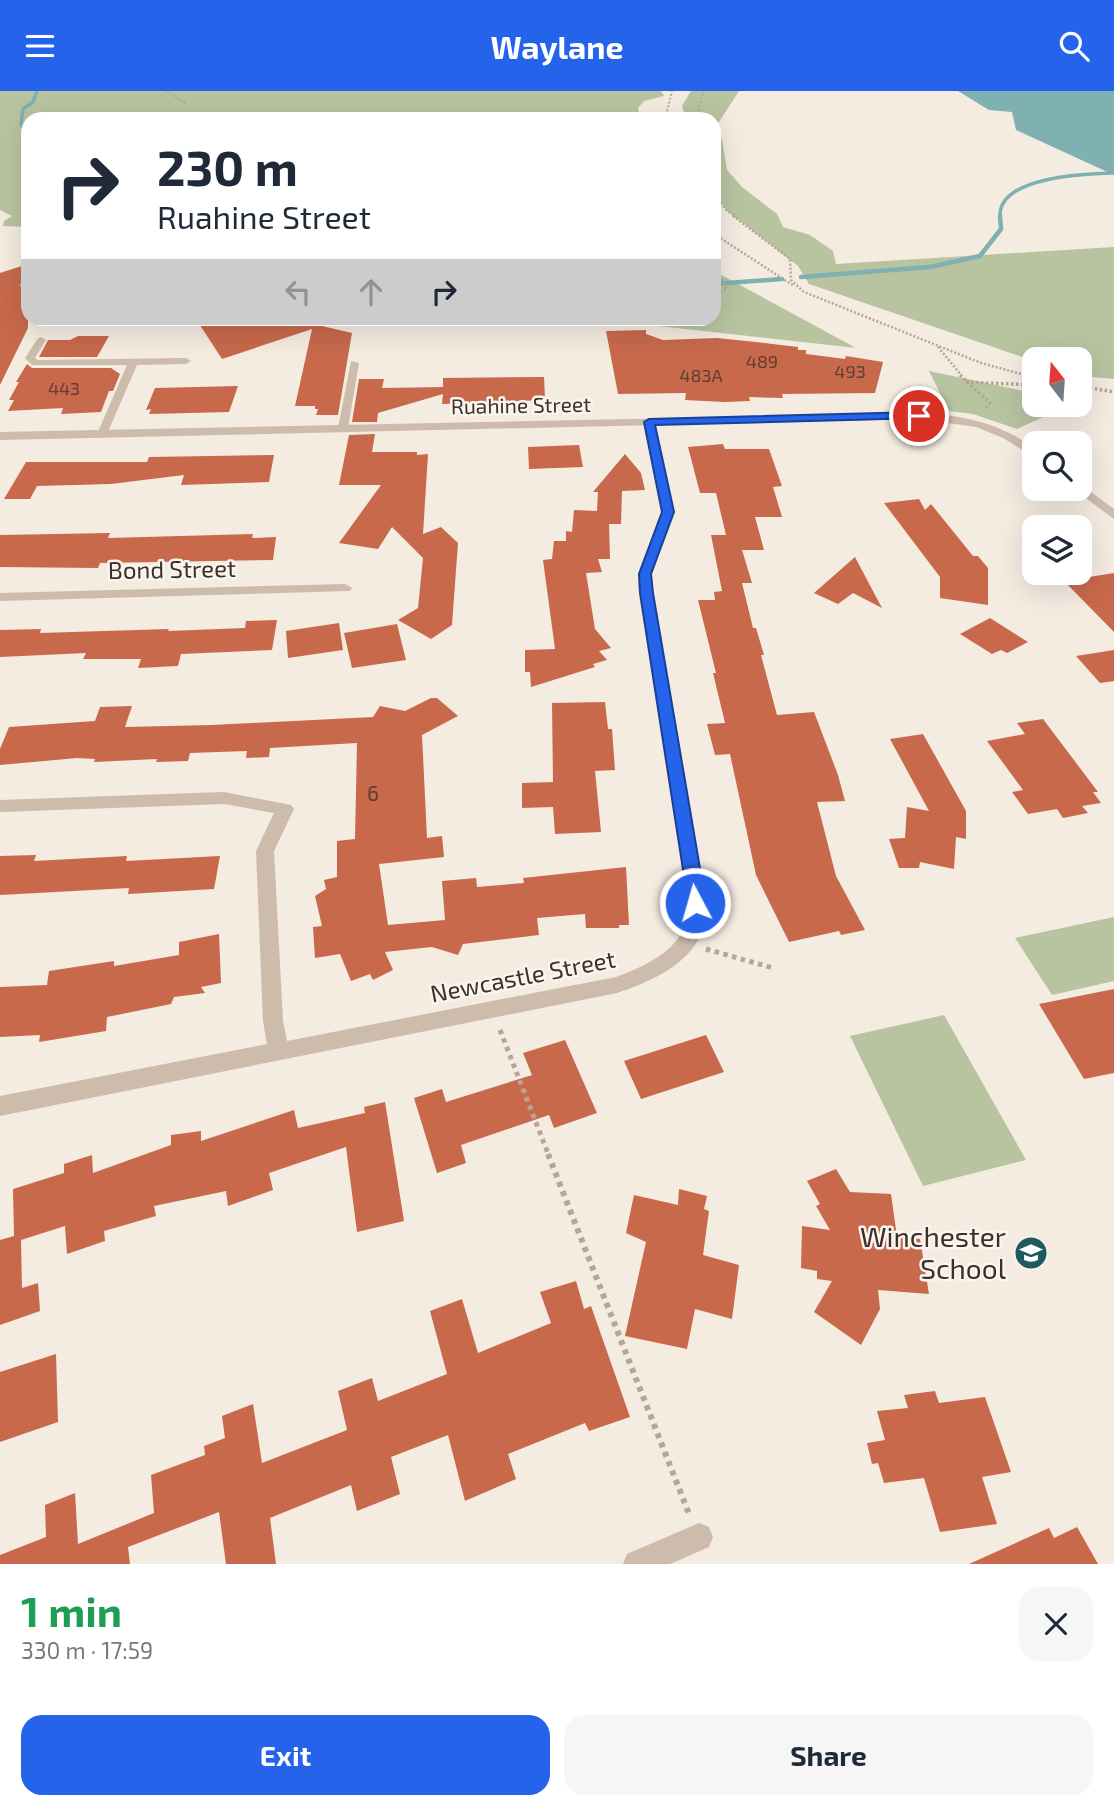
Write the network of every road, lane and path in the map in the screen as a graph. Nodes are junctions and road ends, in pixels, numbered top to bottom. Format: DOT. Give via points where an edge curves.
graph roads {
  1 [pos="167,91"];
  2 [pos="672,91"];
  3 [pos="704,91"];
  4 [pos="186,104"];
  5 [pos="666,112"];
  6 [pos="699,112"];
  7 [pos="721,203"];
  8 [pos="721,239"];
  9 [pos="721,280"];
  10 [pos="721,291"];
  11 [pos="804,292"];
  12 [pos="41,339"];
  13 [pos="938,346"];
  14 [pos="186,361"];
  15 [pos="133,362"];
  16 [pos="354,363"];
  17 [pos="1022,376"];
  18 [pos="966,382"];
  19 [pos="1022,384"];
  20 [pos="1092,388"];
  21 [pos="1114,393"];
  22 [pos="649,422"];
  23 [pos="978,422"];
  24 [pos="343,429"];
  25 [pos="102,434"];
  26 [pos="0,436"];
  27 [pos="1022,445"];
  28 [pos="1092,497"];
  29 [pos="1113,513"];
  30 [pos="345,588"];
  31 [pos="0,597"];
  32 [pos="0,806"];
  33 [pos="685,944"];
  34 [pos="773,968"];
  35 [pos="492,1008"];
  36 [pos="279,1051"];
  37 [pos="0,1106"];
  38 [pos="699,1537"];
  39 [pos="637,1564"];
  1 -- 4 [label="path"];
  2 -- 5 [label="path"];
  3 -- 6 [label="path"];
  7 -- 11 [label="path" via="790,259 791,279"];
  8 -- 11 [label="path"];
  9 -- 10 [label="path" via="727,289"];
  11 -- 13 [label="path"];
  12 -- 15 [label="lane" via="30,358 35,363"];
  13 -- 17 [label="path"];
  13 -- 18 [label="path"];
  14 -- 15 [label="lane"];
  15 -- 25 [label="lane"];
  16 -- 24 [label="lane"];
  18 -- 19 [label="path"];
  18 -- 23 [label="path" via="990,403"];
  20 -- 21 [label="path"];
  22 -- 23 [label="street, Ruahine Street" via="897,415"];
  22 -- 24 [label="street, Ruahine Street"];
  22 -- 33 [label="street" via="668,512 645,574 646,593 695,886 696,921"];
  23 -- 27 [label="street, Ruahine Street"];
  24 -- 25 [label="street, Ruahine Street"];
  25 -- 26 [label="street, Ruahine Street"];
  28 -- 29 [label="street"];
  30 -- 31 [label="street, Bond Street"];
  32 -- 36 [label="street" via="224,798 285,809 265,851 273,1021"];
  33 -- 34 [label="path"];
  33 -- 35 [label="street, Newcastle Street" via="666,962 626,982"];
  35 -- 36 [label="street, Newcastle Street"];
  35 -- 38 [label="path"];
  36 -- 37 [label="street, Newcastle Street"];
  38 -- 39 [label="street"];
}
